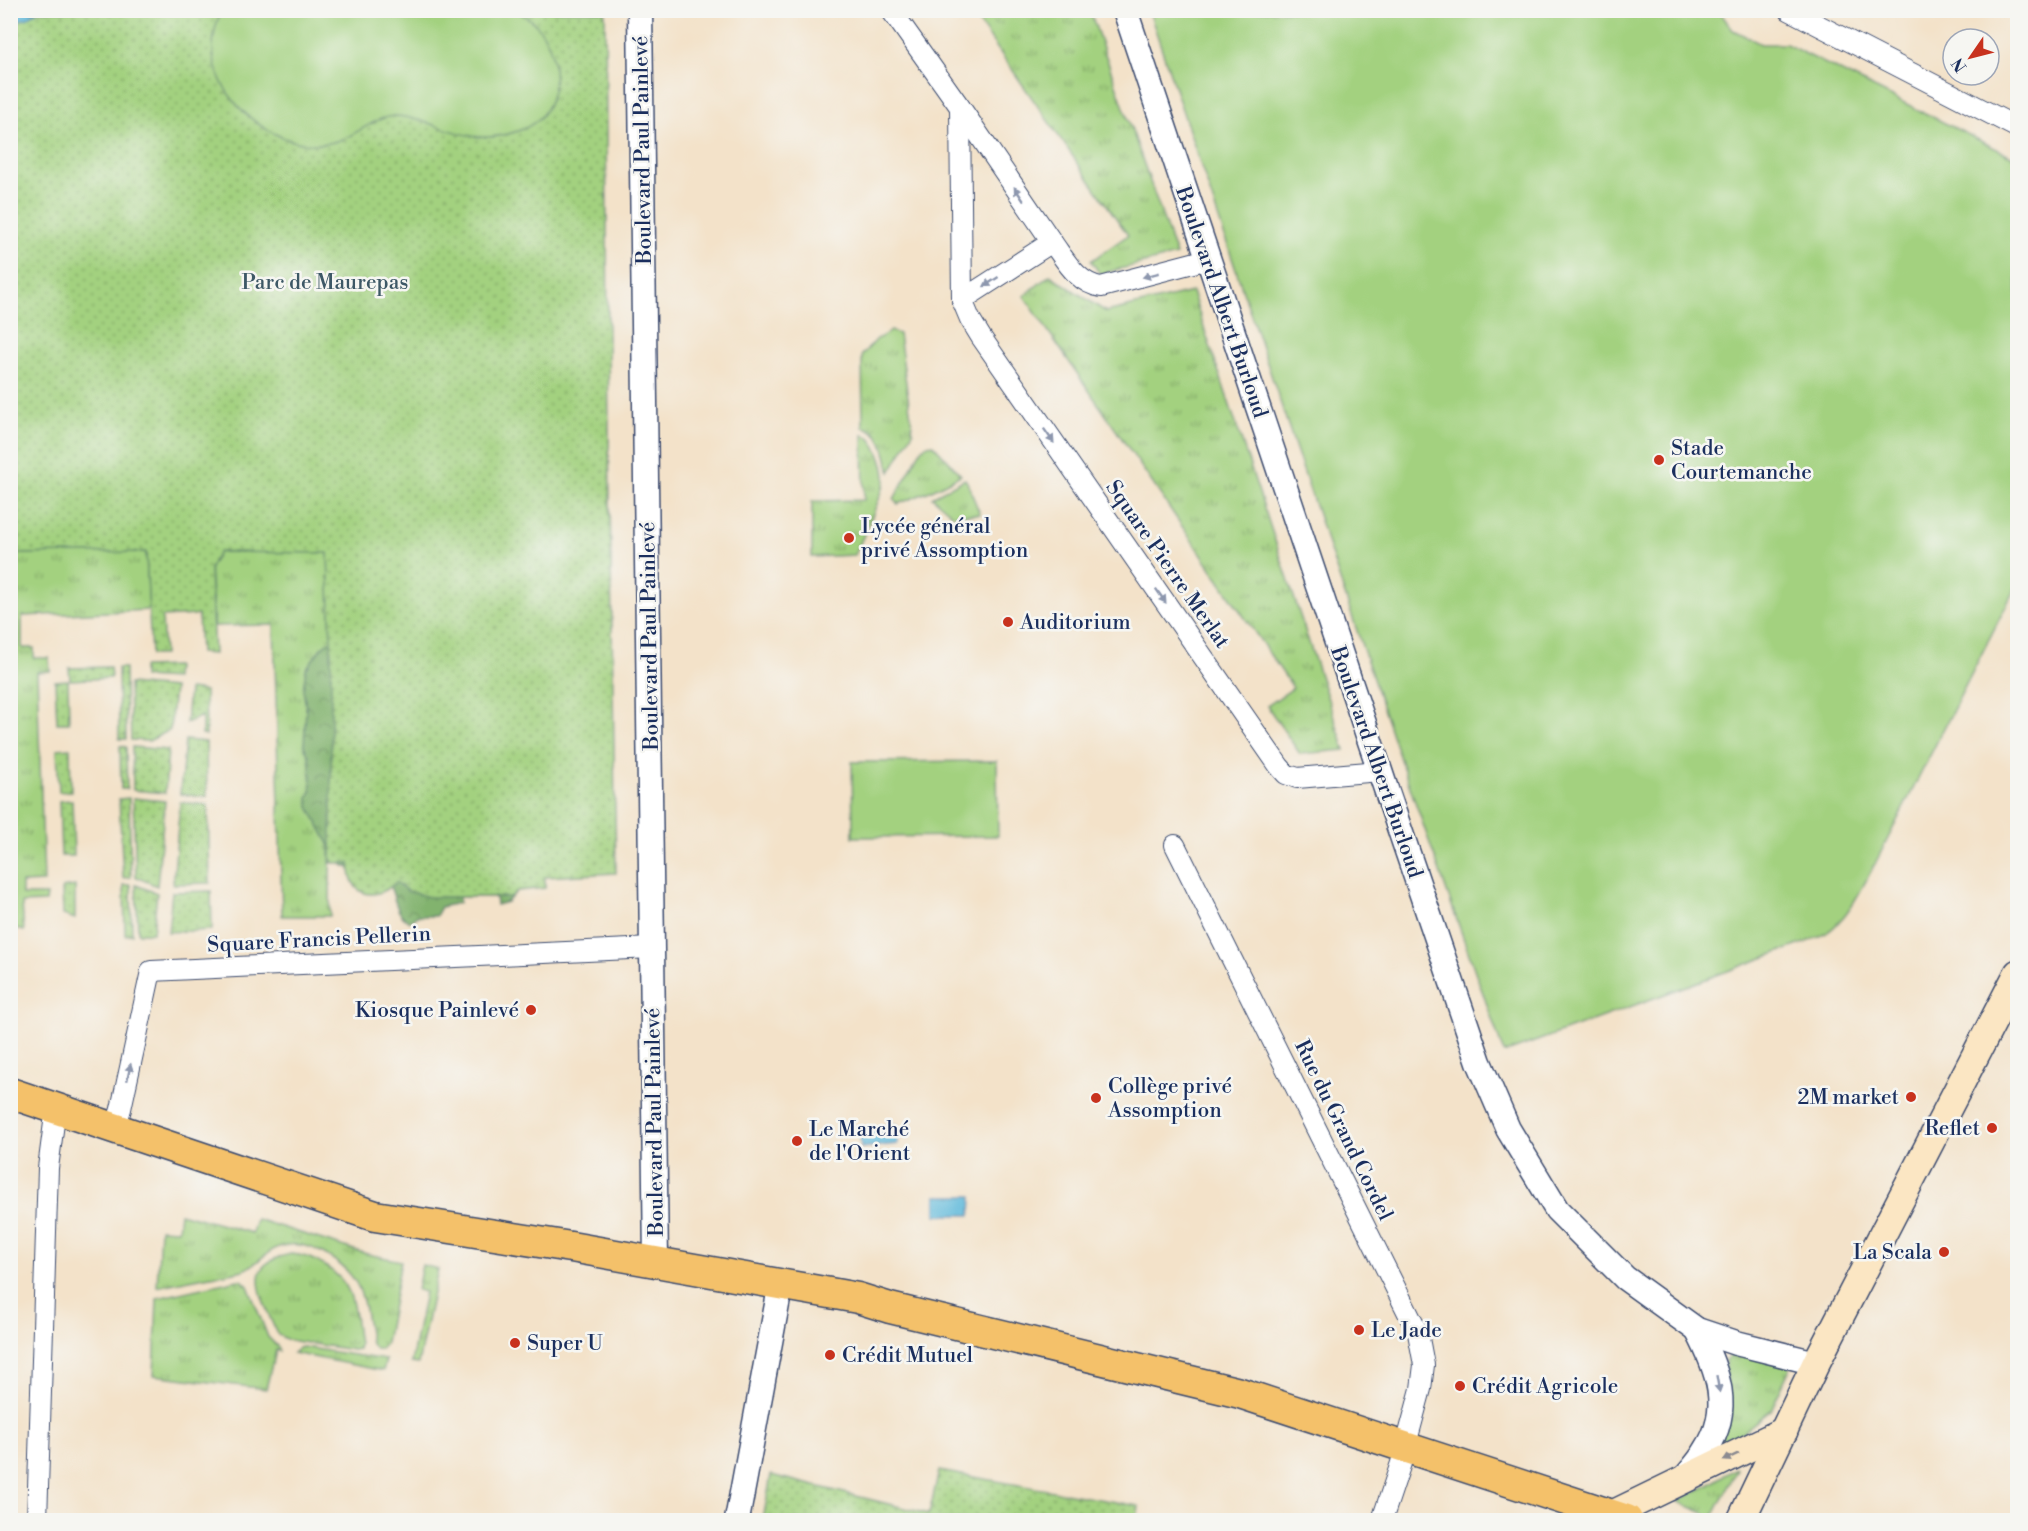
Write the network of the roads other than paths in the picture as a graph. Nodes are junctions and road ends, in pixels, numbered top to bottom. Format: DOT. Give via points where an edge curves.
graph roads {
  1 [pos="640,10"];
  2 [pos="891,10"];
  3 [pos="1125,10"];
  4 [pos="1789,10"];
  5 [pos="960,107"];
  6 [pos="2018,128"];
  7 [pos="1052,242"];
  8 [pos="1208,259"];
  9 [pos="962,300"];
  10 [pos="1380,771"];
  11 [pos="1175,845"];
  12 [pos="652,948"];
  13 [pos="2018,973"];
  14 [pos="10,1093"];
  15 [pos="56,1108"];
  16 [pos="115,1129"];
  17 [pos="656,1262"];
  18 [pos="781,1283"];
  19 [pos="1697,1330"];
  20 [pos="1816,1363"];
  21 [pos="1784,1431"];
  22 [pos="1406,1447"];
  23 [pos="1682,1481"];
  24 [pos="1620,1517"];
  25 [pos="37,1521"];
  26 [pos="737,1521"];
  27 [pos="1382,1521"];
  28 [pos="1741,1521"];
  1 -- 12 [label="street, Boulevard Paul Painlevé"];
  2 -- 5 [label="street"];
  3 -- 8 [label="street, Boulevard Albert Burloud"];
  4 -- 6 [label="street"];
  7 -- 5 [label="street, one-way"];
  5 -- 9 [label="street, Square Pierre Merlat"];
  8 -- 7 [label="street, one-way" via="1101,287 1091,286"];
  7 -- 9 [label="street, one-way"];
  8 -- 10 [label="street, Boulevard Albert Burloud"];
  9 -- 10 [label="street, Square Pierre Merlat, one-way" via="981,337 1286,774 1297,778"];
  10 -- 19 [label="street, Boulevard Albert Burloud" via="1479,1062 1508,1130 1557,1209 1626,1278"];
  11 -- 22 [label="street, Rue du Grand Cordel" via="1418,1333 1424,1365"];
  16 -- 12 [label="street, Square Francis Pellerin, one-way" via="152,970"];
  12 -- 17 [label="street, Boulevard Paul Painlevé"];
  13 -- 20 [label="main road"];
  14 -- 15 [label="main road"];
  15 -- 16 [label="main road"];
  15 -- 25 [label="street" via="48,1167"];
  16 -- 17 [label="main road" via="375,1216"];
  17 -- 18 [label="main road"];
  18 -- 22 [label="main road" via="858,1298 1240,1393"];
  18 -- 26 [label="street"];
  19 -- 20 [label="street, Boulevard Albert Burloud"];
  19 -- 23 [label="street, one-way" via="1713,1360 1721,1405 1718,1428 1707,1450"];
  20 -- 21 [label="main road"];
  21 -- 23 [label="main road, one-way"];
  21 -- 28 [label="main road"];
  22 -- 24 [label="main road"];
  22 -- 27 [label="street, Rue du Grand Cordel"];
  23 -- 24 [label="main road"];
}
